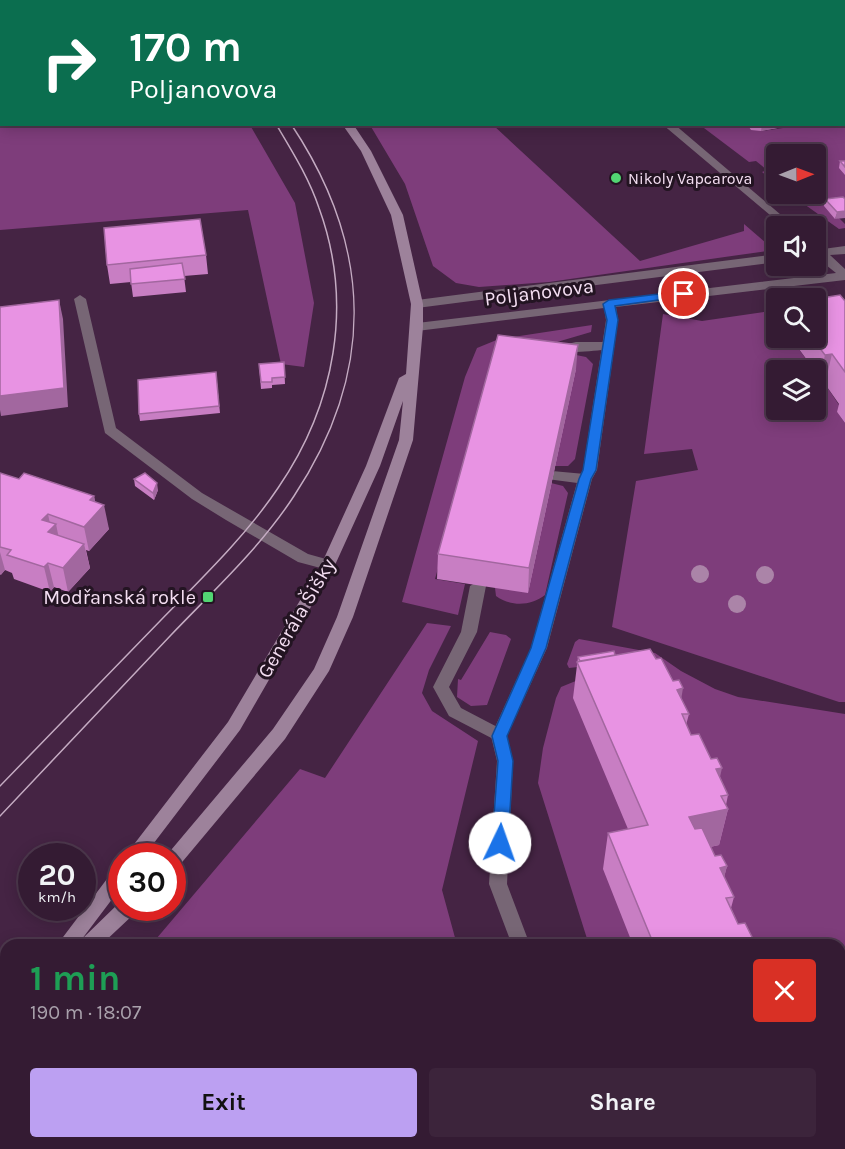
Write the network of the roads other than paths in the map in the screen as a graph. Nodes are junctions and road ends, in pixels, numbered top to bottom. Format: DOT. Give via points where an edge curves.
graph roads {
  1 [pos="348,126"];
  2 [pos="669,126"];
  3 [pos="777,216"];
  4 [pos="845,250"];
  5 [pos="826,251"];
  6 [pos="766,259"];
  7 [pos="826,260"];
  8 [pos="845,276"];
  9 [pos="80,299"];
  10 [pos="417,304"];
  11 [pos="609,304"];
  12 [pos="417,327"];
  13 [pos="609,346"];
  14 [pos="546,353"];
  15 [pos="414,355"];
  16 [pos="552,476"];
  17 [pos="585,479"];
  18 [pos="328,565"];
  19 [pos="478,586"];
  20 [pos="499,736"];
  21 [pos="144,843"];
  22 [pos="186,845"];
  23 [pos="108,890"];
  24 [pos="113,921"];
  25 [pos="71,939"];
  26 [pos="94,939"];
  27 [pos="519,939"];
  1 -- 10 [label="main road, Generála Šišky" via="366,151 397,215"];
  2 -- 3 [label="street"];
  4 -- 5 [label="street"];
  6 -- 10 [label="street, Poljanovova"];
  7 -- 8 [label="street"];
  8 -- 11 [label="street, Poljanovova"];
  9 -- 18 [label="street" via="110,430 197,496 303,558"];
  10 -- 12 [label="main road, Generála Šišky"];
  11 -- 12 [label="street, Poljanovova"];
  11 -- 13 [label="street"];
  12 -- 15 [label="main road, Generála Šišky"];
  13 -- 14 [label="street" via="576,346"];
  13 -- 17 [label="street" via="590,470"];
  15 -- 18 [label="main road, Generála Šišky" via="373,466"];
  15 -- 22 [label="main road, Generála Šišky" via="406,440 345,617 321,671 279,734"];
  16 -- 17 [label="street"];
  17 -- 20 [label="street" via="539,648"];
  18 -- 21 [label="main road, Generála Šišky" via="234,726"];
  19 -- 20 [label="street" via="469,632 441,687 455,712"];
  20 -- 27 [label="street" via="505,761 498,884"];
  23 -- 25 [label="main road"];
  24 -- 26 [label="main road"];
}
